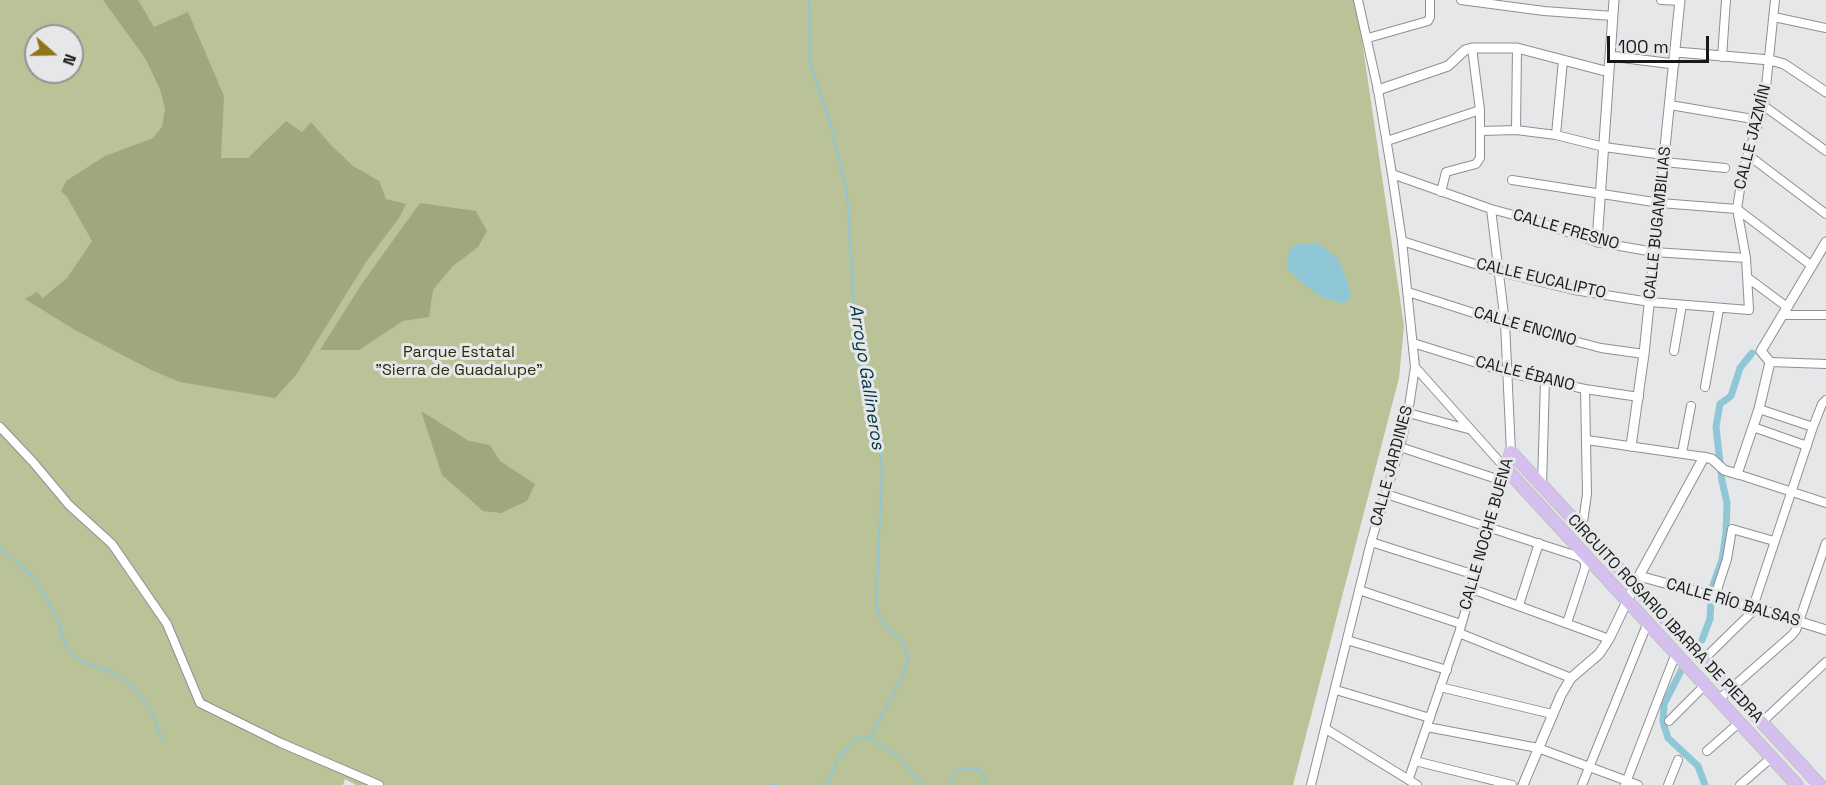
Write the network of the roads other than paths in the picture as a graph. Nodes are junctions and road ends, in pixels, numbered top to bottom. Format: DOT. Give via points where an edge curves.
graph roads {
  1 [pos="1358,0"];
  2 [pos="1430,0"];
  3 [pos="1461,0"];
  4 [pos="1614,0"];
  5 [pos="1661,0"];
  6 [pos="1726,0"];
  7 [pos="1775,0"];
  8 [pos="1680,1"];
  9 [pos="1613,16"];
  10 [pos="1774,17"];
  11 [pos="1826,28"];
  12 [pos="1368,38"];
  13 [pos="1472,48"];
  14 [pos="1517,48"];
  15 [pos="1676,52"];
  16 [pos="1610,56"];
  17 [pos="1722,57"];
  18 [pos="1563,60"];
  19 [pos="1770,60"];
  20 [pos="1674,64"];
  21 [pos="1609,72"];
  22 [pos="1378,90"];
  23 [pos="1826,92"];
  24 [pos="1670,105"];
  25 [pos="1764,106"];
  26 [pos="1480,110"];
  27 [pos="1759,120"];
  28 [pos="1516,130"];
  29 [pos="1481,131"];
  30 [pos="1556,135"];
  31 [pos="1387,141"];
  32 [pos="1604,147"];
  33 [pos="1826,151"];
  34 [pos="1748,155"];
  35 [pos="1664,158"];
  36 [pos="1725,168"];
  37 [pos="1392,174"];
  38 [pos="1512,180"];
  39 [pos="1441,192"];
  40 [pos="1601,194"];
  41 [pos="1660,203"];
  42 [pos="1491,209"];
  43 [pos="1737,209"];
  44 [pos="1826,214"];
  45 [pos="1402,241"];
  46 [pos="1597,242"];
  47 [pos="1826,242"];
  48 [pos="1654,252"];
  49 [pos="1746,258"];
  50 [pos="1812,266"];
  51 [pos="1500,272"];
  52 [pos="1748,278"];
  53 [pos="1408,292"];
  54 [pos="1650,302"];
  55 [pos="1682,305"];
  56 [pos="1719,309"];
  57 [pos="1749,310"];
  58 [pos="1785,311"];
  59 [pos="1826,315"];
  60 [pos="1505,323"];
  61 [pos="1413,343"];
  62 [pos="1674,351"];
  63 [pos="1644,354"];
  64 [pos="1770,362"];
  65 [pos="1826,364"];
  66 [pos="1415,367"];
  67 [pos="1509,373"];
  68 [pos="1545,381"];
  69 [pos="1705,387"];
  70 [pos="1585,389"];
  71 [pos="1639,397"];
  72 [pos="1825,400"];
  73 [pos="1691,406"];
  74 [pos="1759,409"];
  75 [pos="1408,413"];
  76 [pos="0,426"];
  77 [pos="1753,427"];
  78 [pos="1813,428"];
  79 [pos="1470,429"];
  80 [pos="1587,440"];
  81 [pos="1631,446"];
  82 [pos="1807,446"];
  83 [pos="1400,447"];
  84 [pos="1511,452"];
  85 [pos="1682,453"];
  86 [pos="1708,458"];
  87 [pos="1737,474"];
  88 [pos="1505,475"];
  89 [pos="1542,486"];
  90 [pos="1790,492"];
  91 [pos="1386,494"];
  92 [pos="1826,503"];
  93 [pos="1490,528"];
  94 [pos="1582,529"];
  95 [pos="1774,541"];
  96 [pos="1371,542"];
  97 [pos="1539,543"];
  98 [pos="1826,543"];
  99 [pos="1475,575"];
  100 [pos="1637,581"];
  101 [pos="1472,588"];
  102 [pos="1359,590"];
  103 [pos="1715,596"];
  104 [pos="1628,600"];
  105 [pos="1519,605"];
  106 [pos="1752,607"];
  107 [pos="1799,621"];
  108 [pos="1648,622"];
  109 [pos="1567,623"];
  110 [pos="1461,624"];
  111 [pos="1826,630"];
  112 [pos="1459,633"];
  113 [pos="1609,639"];
  114 [pos="1347,640"];
  115 [pos="1676,653"];
  116 [pos="1704,660"];
  117 [pos="1826,662"];
  118 [pos="1447,670"];
  119 [pos="1571,678"];
  120 [pos="1705,685"];
  121 [pos="1440,687"];
  122 [pos="1336,690"];
  123 [pos="1731,690"];
  124 [pos="1719,699"];
  125 [pos="1552,714"];
  126 [pos="1429,722"];
  127 [pos="1669,722"];
  128 [pos="1740,722"];
  129 [pos="1762,723"];
  130 [pos="1326,729"];
  131 [pos="1538,748"];
  132 [pos="1707,751"];
  133 [pos="1771,758"];
  134 [pos="1678,760"];
  135 [pos="1415,761"];
  136 [pos="1589,767"];
  137 [pos="1826,781"];
  138 [pos="1412,782"];
  139 [pos="1312,783"];
  140 [pos="1626,783"];
  141 [pos="379,785"];
  142 [pos="1322,785"];
  143 [pos="1512,785"];
  144 [pos="1523,785"];
  145 [pos="1582,785"];
  146 [pos="1638,785"];
  147 [pos="1668,785"];
  148 [pos="1740,785"];
  149 [pos="1797,785"];
  150 [pos="1821,785"];
  1 -- 12 [label="street, CALLE JARDINES"];
  2 -- 12 [label="street" via="1428,21"];
  3 -- 9 [label="street"];
  4 -- 9 [label="street"];
  5 -- 8 [label="street"];
  6 -- 17 [label="street"];
  7 -- 10 [label="street, CALLE JAZMÍN"];
  8 -- 15 [label="street, CALLE BUGAMBILIAS"];
  9 -- 16 [label="street"];
  10 -- 11 [label="street"];
  10 -- 19 [label="street, CALLE JAZMÍN"];
  12 -- 22 [label="street, CALLE JARDINES"];
  13 -- 14 [label="street"];
  13 -- 22 [label="street" via="1449,66"];
  13 -- 26 [label="street"];
  14 -- 18 [label="street"];
  14 -- 28 [label="street"];
  15 -- 17 [label="street"];
  15 -- 20 [label="street, CALLE BUGAMBILIAS"];
  16 -- 20 [label="street"];
  16 -- 21 [label="street"];
  17 -- 19 [label="street"];
  18 -- 21 [label="street"];
  18 -- 30 [label="street"];
  19 -- 23 [label="street" via="1797,71"];
  19 -- 25 [label="street, CALLE JAZMÍN"];
  20 -- 24 [label="street, CALLE BUGAMBILIAS"];
  21 -- 32 [label="street"];
  22 -- 31 [label="street, CALLE JARDINES"];
  24 -- 27 [label="street"];
  24 -- 35 [label="street, CALLE BUGAMBILIAS"];
  25 -- 27 [label="street, CALLE JAZMÍN"];
  25 -- 33 [label="street"];
  26 -- 29 [label="street"];
  26 -- 31 [label="street"];
  27 -- 34 [label="street, CALLE JAZMÍN"];
  28 -- 29 [label="street"];
  28 -- 30 [label="street"];
  29 -- 39 [label="street" via="1479,162 1446,172"];
  30 -- 32 [label="street"];
  31 -- 37 [label="street, CALLE JARDINES"];
  32 -- 35 [label="street"];
  32 -- 40 [label="street"];
  34 -- 43 [label="street, CALLE JAZMÍN"];
  34 -- 44 [label="street"];
  35 -- 36 [label="street"];
  35 -- 41 [label="street, CALLE BUGAMBILIAS"];
  37 -- 39 [label="street, CALLE FRESNO"];
  37 -- 45 [label="street, CALLE JARDINES"];
  38 -- 40 [label="street"];
  39 -- 42 [label="street, CALLE FRESNO"];
  40 -- 41 [label="street"];
  40 -- 46 [label="street"];
  41 -- 43 [label="street"];
  41 -- 48 [label="street, CALLE BUGAMBILIAS"];
  42 -- 46 [label="street, CALLE FRESNO"];
  42 -- 51 [label="street, CALLE NOCHE BUENA"];
  43 -- 49 [label="street, CALLE JAZMÍN"];
  43 -- 50 [label="street"];
  45 -- 51 [label="street, CALLE EUCALIPTO"];
  45 -- 53 [label="street, CALLE JARDINES"];
  46 -- 48 [label="street, CALLE FRESNO"];
  47 -- 50 [label="street"];
  48 -- 49 [label="street, CALLE FRESNO"];
  48 -- 54 [label="street, CALLE BUGAMBILIAS"];
  49 -- 52 [label="street, CALLE JAZMÍN"];
  50 -- 58 [label="street"];
  51 -- 54 [label="street, CALLE EUCALIPTO" via="1574,290"];
  51 -- 60 [label="street, CALLE NOCHE BUENA"];
  52 -- 57 [label="street, CALLE JAZMÍN"];
  52 -- 58 [label="street"];
  53 -- 60 [label="street, CALLE ENCINO"];
  53 -- 61 [label="street, CALLE JARDINES"];
  54 -- 55 [label="street, CALLE EUCALIPTO"];
  54 -- 63 [label="street, CALLE BUGAMBILIAS"];
  55 -- 56 [label="street, CALLE EUCALIPTO"];
  55 -- 62 [label="street"];
  56 -- 57 [label="street, CALLE EUCALIPTO"];
  56 -- 69 [label="street"];
  58 -- 59 [label="street"];
  58 -- 64 [label="street" via="1761,351"];
  60 -- 63 [label="street, CALLE ENCINO" via="1601,348"];
  60 -- 67 [label="street, CALLE NOCHE BUENA"];
  61 -- 66 [label="street, CALLE JARDINES"];
  61 -- 67 [label="street, CALLE ÉBANO"];
  63 -- 71 [label="street, CALLE BUGAMBILIAS"];
  64 -- 65 [label="street"];
  64 -- 74 [label="street"];
  66 -- 75 [label="street, CALLE JARDINES"];
  66 -- 79 [label="street"];
  67 -- 68 [label="street, CALLE ÉBANO"];
  67 -- 84 [label="street, CALLE NOCHE BUENA"];
  68 -- 70 [label="street, CALLE ÉBANO"];
  68 -- 89 [label="street"];
  70 -- 71 [label="street, CALLE ÉBANO"];
  70 -- 80 [label="street"];
  71 -- 81 [label="street, CALLE BUGAMBILIAS"];
  72 -- 78 [label="street"];
  73 -- 85 [label="street"];
  74 -- 77 [label="street"];
  74 -- 78 [label="street"];
  75 -- 79 [label="street"];
  75 -- 83 [label="street, CALLE JARDINES"];
  76 -- 141 [label="street" via="69,505 112,544 167,624 200,703"];
  77 -- 82 [label="street"];
  77 -- 87 [label="street"];
  78 -- 82 [label="street"];
  79 -- 88 [label="street"];
  80 -- 81 [label="street"];
  80 -- 94 [label="street" via="1587,494"];
  81 -- 85 [label="street"];
  82 -- 90 [label="street"];
  83 -- 88 [label="street"];
  83 -- 91 [label="street, CALLE JARDINES"];
  84 -- 88 [label="main road, CALLE NOCHE BUENA"];
  84 -- 89 [label="main road, CIRCUITO ROSARIO IBARRA DE PIEDRA"];
  85 -- 86 [label="street"];
  86 -- 87 [label="street"];
  86 -- 100 [label="street"];
  87 -- 90 [label="street"];
  88 -- 93 [label="street, CALLE NOCHE BUENA"];
  88 -- 104 [label="main road, CIRCUITO ROSARIO IBARRA DE PIEDRA"];
  89 -- 94 [label="main road, CIRCUITO ROSARIO IBARRA DE PIEDRA"];
  90 -- 92 [label="street"];
  90 -- 95 [label="street"];
  91 -- 93 [label="street"];
  91 -- 96 [label="street, CALLE JARDINES"];
  93 -- 97 [label="street"];
  93 -- 99 [label="street, CALLE NOCHE BUENA"];
  94 -- 100 [label="main road, CIRCUITO ROSARIO IBARRA DE PIEDRA"];
  95 -- 103 [label="street" via="1735,528 1730,531 1727,559"];
  95 -- 106 [label="street"];
  96 -- 99 [label="street"];
  96 -- 102 [label="street, CALLE JARDINES"];
  97 -- 105 [label="street"];
  97 -- 109 [label="street" via="1580,556 1585,562"];
  98 -- 107 [label="street"];
  99 -- 101 [label="street, CALLE NOCHE BUENA"];
  100 -- 103 [label="street, CALLE RÍO BALSAS"];
  100 -- 104 [label="street"];
  100 -- 116 [label="main road, CIRCUITO ROSARIO IBARRA DE PIEDRA"];
  101 -- 105 [label="street"];
  101 -- 110 [label="street, CALLE NOCHE BUENA"];
  102 -- 110 [label="street"];
  102 -- 114 [label="street, CALLE JARDINES"];
  103 -- 106 [label="street, CALLE RÍO BALSAS"];
  104 -- 108 [label="main road, CIRCUITO ROSARIO IBARRA DE PIEDRA"];
  104 -- 113 [label="street"];
  105 -- 109 [label="street"];
  106 -- 107 [label="street, CALLE RÍO BALSAS"];
  106 -- 116 [label="street" via="1748,618"];
  107 -- 111 [label="street, CALLE RÍO BALSAS"];
  107 -- 123 [label="street" via="1792,635"];
  108 -- 115 [label="main road, CIRCUITO ROSARIO IBARRA DE PIEDRA"];
  108 -- 136 [label="street"];
  109 -- 113 [label="street"];
  110 -- 112 [label="street, CALLE NOCHE BUENA"];
  112 -- 118 [label="street, CALLE NOCHE BUENA"];
  112 -- 119 [label="street"];
  113 -- 119 [label="street" via="1599,654"];
  114 -- 118 [label="street"];
  114 -- 122 [label="street, CALLE JARDINES"];
  115 -- 120 [label="main road, CIRCUITO ROSARIO IBARRA DE PIEDRA"];
  115 -- 140 [label="street"];
  116 -- 123 [label="main road, CIRCUITO ROSARIO IBARRA DE PIEDRA"];
  117 -- 129 [label="street"];
  118 -- 121 [label="street, CALLE NOCHE BUENA"];
  119 -- 125 [label="street"];
  120 -- 124 [label="main road, CIRCUITO ROSARIO IBARRA DE PIEDRA"];
  120 -- 127 [label="street"];
  121 -- 125 [label="street"];
  121 -- 126 [label="street, CALLE NOCHE BUENA"];
  122 -- 126 [label="street"];
  122 -- 130 [label="street, CALLE JARDINES"];
  123 -- 124 [label="street"];
  123 -- 129 [label="main road, CIRCUITO ROSARIO IBARRA DE PIEDRA"];
  124 -- 128 [label="main road, CIRCUITO ROSARIO IBARRA DE PIEDRA"];
  125 -- 131 [label="street"];
  126 -- 131 [label="street"];
  126 -- 135 [label="street, CALLE NOCHE BUENA"];
  128 -- 132 [label="street"];
  128 -- 133 [label="main road, CIRCUITO ROSARIO IBARRA DE PIEDRA"];
  129 -- 150 [label="main road, CIRCUITO ROSARIO IBARRA DE PIEDRA"];
  130 -- 138 [label="street"];
  130 -- 139 [label="street, CALLE JARDINES"];
  131 -- 136 [label="street"];
  131 -- 144 [label="street"];
  133 -- 148 [label="street"];
  133 -- 149 [label="main road, CIRCUITO ROSARIO IBARRA DE PIEDRA"];
  134 -- 147 [label="street"];
  135 -- 138 [label="street, CALLE NOCHE BUENA"];
  135 -- 143 [label="street"];
  136 -- 140 [label="street"];
  136 -- 145 [label="street"];
  137 -- 150 [label="street"];
  139 -- 142 [label="street"];
  140 -- 146 [label="street"];
}
